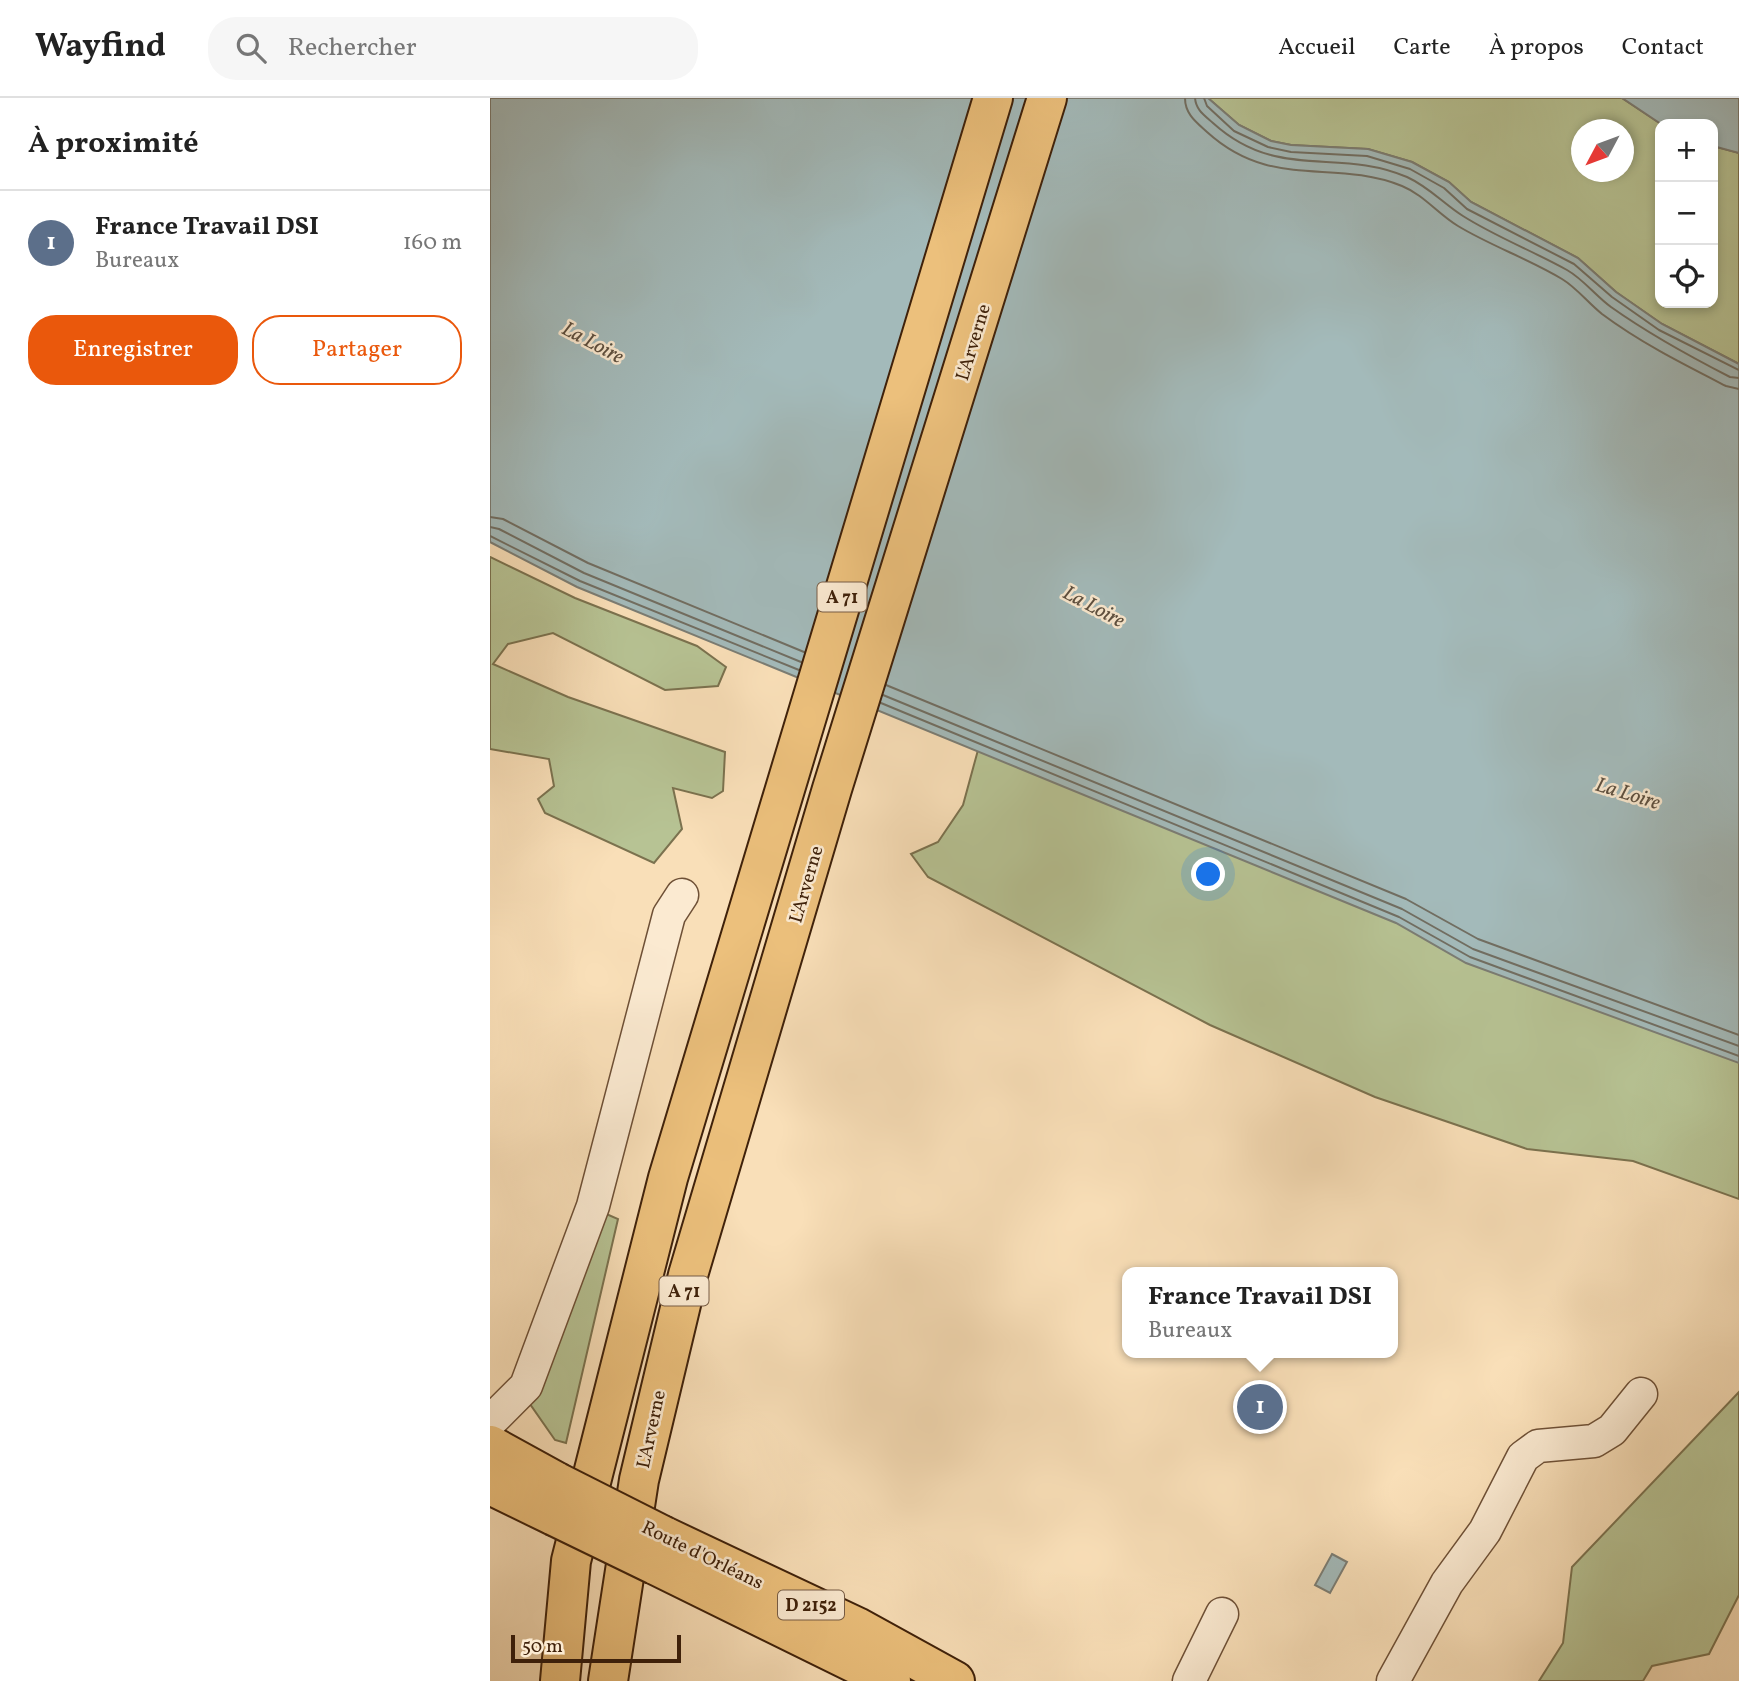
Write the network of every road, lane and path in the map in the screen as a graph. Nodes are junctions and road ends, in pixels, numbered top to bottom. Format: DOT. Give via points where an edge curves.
graph roads {
  1 [pos="993,98"];
  2 [pos="1047,98"];
  3 [pos="682,895"];
  4 [pos="1641,1394"];
  5 [pos="490,1422"];
  6 [pos="490,1445"];
  7 [pos="500,1496"];
  8 [pos="556,1499"];
  9 [pos="659,1550"];
  10 [pos="572,1561"];
  11 [pos="1223,1614"];
  12 [pos="839,1666"];
  13 [pos="615,1671"];
  14 [pos="536,1681"];
  15 [pos="560,1681"];
  16 [pos="891,1681"];
  17 [pos="955,1681"];
  18 [pos="1189,1681"];
  19 [pos="1393,1681"];
  1 -- 10 [label="main road, A 71" via="668,1178"];
  2 -- 13 [label="main road, L'Arverne / A 71" via="832,789 666,1358 639,1480"];
  3 -- 5 [label="lane" via="669,915 593,1206 526,1386"];
  4 -- 19 [label="lane" via="1612,1430 1594,1441 1538,1446 1523,1457 1485,1531 1447,1583"];
  6 -- 8 [label="main road, Route d'Orléans / D 2152"];
  7 -- 8 [label="main road, Route d'Orléans / D 2152"];
  8 -- 9 [label="main road, Route d'Orléans / D 2152, bridge"];
  9 -- 12 [label="main road, Route d'Orléans / D 2152"];
  9 -- 17 [label="main road, Route d'Orléans / D 2152" via="856,1627"];
  10 -- 14 [label="main road" via="541,1640"];
  10 -- 15 [label="main road, A 71"];
  11 -- 18 [label="lane"];
  12 -- 16 [label="main road, Route d'Orléans / D 2152"];
}
